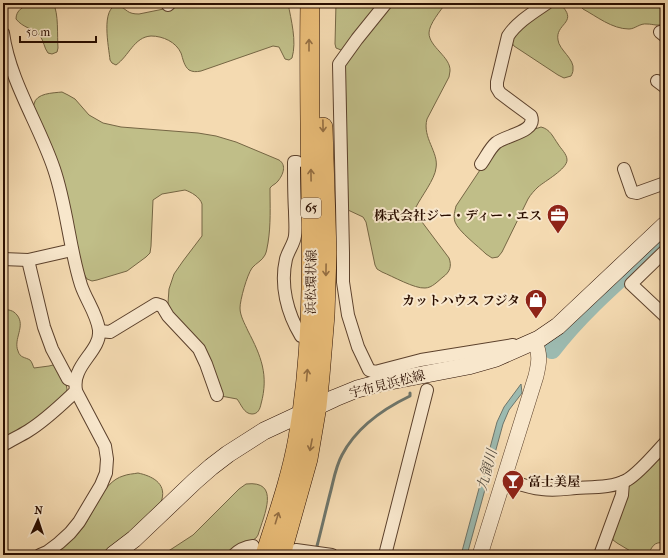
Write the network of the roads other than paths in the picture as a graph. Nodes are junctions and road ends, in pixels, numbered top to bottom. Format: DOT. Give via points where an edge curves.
graph roads {
  1 [pos="310,3"];
  2 [pos="322,3"];
  3 [pos="386,3"];
  4 [pos="547,3"];
  5 [pos="3,33"];
  6 [pos="297,162"];
  7 [pos="481,164"];
  8 [pos="624,169"];
  9 [pos="665,183"];
  10 [pos="662,234"];
  11 [pos="319,238"];
  12 [pos="72,250"];
  13 [pos="665,251"];
  14 [pos="3,259"];
  15 [pos="28,260"];
  16 [pos="665,316"];
  17 [pos="99,331"];
  18 [pos="301,336"];
  19 [pos="534,341"];
  20 [pos="516,350"];
  21 [pos="75,386"];
  22 [pos="427,390"];
  23 [pos="217,395"];
  24 [pos="309,410"];
  25 [pos="665,443"];
  26 [pos="3,444"];
  27 [pos="504,479"];
  28 [pos="623,482"];
  29 [pos="259,551"];
  30 [pos="288,552"];
  31 [pos="318,554"];
  32 [pos="40,555"];
  33 [pos="113,555"];
  34 [pos="234,555"];
  35 [pos="332,555"];
  36 [pos="385,555"];
  37 [pos="480,555"];
  38 [pos="600,555"];
  11 -- 1 [label="main road, 浜松環状線 / 65, one-way" via="309,46"];
  2 -- 11 [label="main road, 浜松環状線 / 65, one-way"];
  3 -- 11 [label="street" via="339,64 339,161"];
  4 -- 7 [label="street" via="518,24 508,36 497,82 500,93 531,116 532,122 523,130 495,144"];
  5 -- 12 [label="street" via="16,80 54,170"];
  6 -- 11 [label="street" via="294,162"];
  8 -- 9 [label="street" via="632,192 637,193"];
  10 -- 19 [label="main road, 宇布見浜松線" via="558,326"];
  11 -- 18 [label="street" via="287,256 284,268 286,300"];
  11 -- 20 [label="street" via="343,282 348,315 358,347 369,370 375,372 421,360 513,345"];
  11 -- 24 [label="main road, 浜松環状線 / 65" via="306,384"];
  12 -- 15 [label="street"];
  12 -- 17 [label="street"];
  13 -- 16 [label="street" via="631,284"];
  14 -- 15 [label="street"];
  15 -- 21 [label="street" via="52,349 68,379"];
  17 -- 21 [label="street" via="97,341 78,372"];
  17 -- 23 [label="street" via="110,332 156,304 162,306 168,316 200,349"];
  19 -- 20 [label="main road, 宇布見浜松線"];
  19 -- 27 [label="street" via="538,348 538,366"];
  20 -- 24 [label="main road, 宇布見浜松線" via="482,362 380,383 350,392"];
  21 -- 26 [label="street" via="61,405 33,428"];
  21 -- 32 [label="street" via="105,446 106,473 79,522 59,544"];
  22 -- 36 [label="street"];
  29 -- 24 [label="main road, 浜松環状線 / 65, one-way" via="290,474 298,438"];
  24 -- 30 [label="main road, 浜松環状線 / 65, one-way" via="308,459"];
  24 -- 33 [label="main road, 宇布見浜松線" via="264,431 228,454"];
  25 -- 28 [label="street" via="638,471"];
  27 -- 28 [label="street" via="552,490 606,487"];
  27 -- 37 [label="street"];
  28 -- 38 [label="street" via="622,495"];
  29 -- 34 [label="street" via="247,547"];
  30 -- 31 [label="street"];
  31 -- 35 [label="street"];
}
